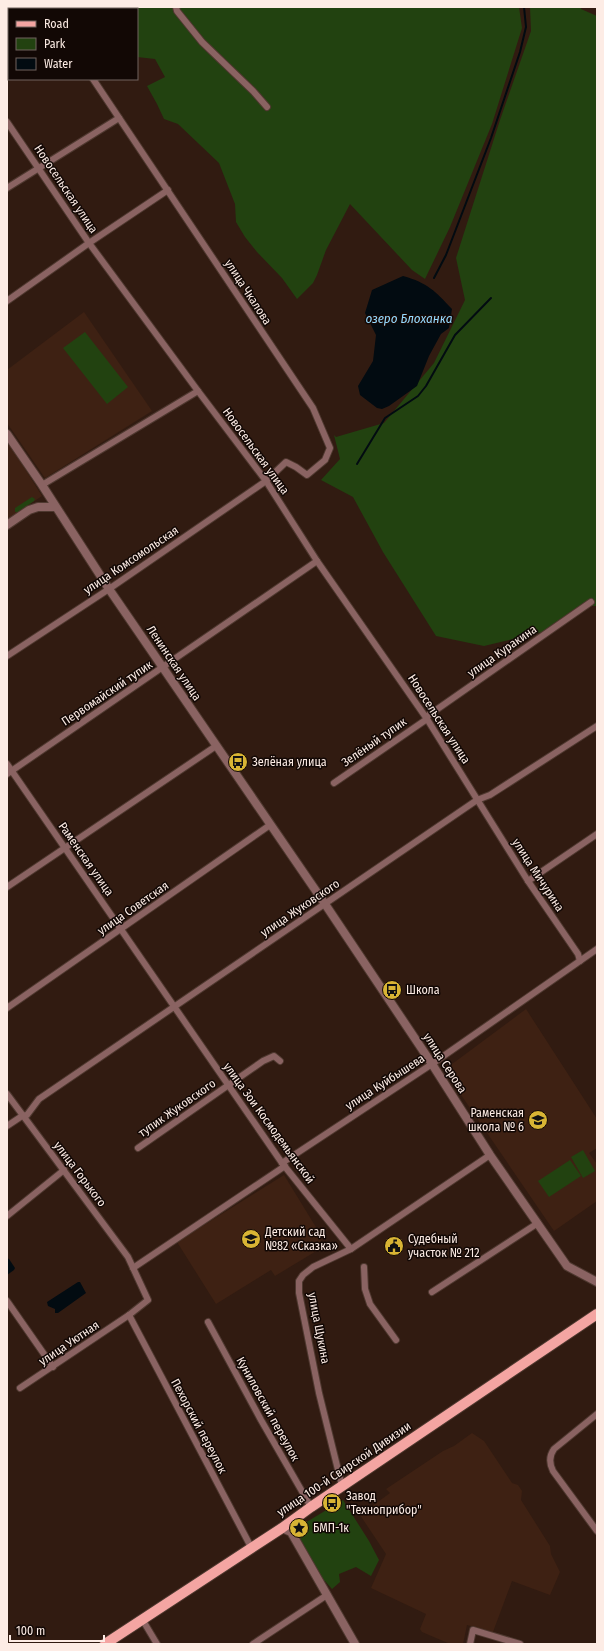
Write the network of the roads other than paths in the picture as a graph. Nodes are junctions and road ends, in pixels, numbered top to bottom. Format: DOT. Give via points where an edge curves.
graph roads {
  1 [pos="176,7"];
  2 [pos="93,80"];
  3 [pos="267,107"];
  4 [pos="119,118"];
  5 [pos="7,122"];
  6 [pos="38,169"];
  7 [pos="7,188"];
  8 [pos="168,190"];
  9 [pos="89,243"];
  10 [pos="7,301"];
  11 [pos="198,391"];
  12 [pos="7,434"];
  13 [pos="266,481"];
  14 [pos="42,485"];
  15 [pos="55,508"];
  16 [pos="7,525"];
  17 [pos="317,561"];
  18 [pos="109,589"];
  19 [pos="591,602"];
  20 [pos="7,656"];
  21 [pos="163,668"];
  22 [pos="426,718"];
  23 [pos="597,726"];
  24 [pos="216,746"];
  25 [pos="7,764"];
  26 [pos="9,773"];
  27 [pos="334,783"];
  28 [pos="477,800"];
  29 [pos="270,825"];
  30 [pos="597,834"];
  31 [pos="65,848"];
  32 [pos="528,881"];
  33 [pos="7,887"];
  34 [pos="325,904"];
  35 [pos="122,929"];
  36 [pos="597,949"];
  37 [pos="580,961"];
  38 [pos="174,1007"];
  39 [pos="7,1008"];
  40 [pos="280,1061"];
  41 [pos="432,1064"];
  42 [pos="228,1086"];
  43 [pos="7,1094"];
  44 [pos="22,1116"];
  45 [pos="7,1126"];
  46 [pos="138,1148"];
  47 [pos="490,1155"];
  48 [pos="284,1165"];
  49 [pos="64,1170"];
  50 [pos="7,1216"];
  51 [pos="538,1223"];
  52 [pos="351,1249"];
  53 [pos="364,1267"];
  54 [pos="133,1268"];
  55 [pos="597,1282"];
  56 [pos="432,1292"];
  57 [pos="7,1302"];
  58 [pos="597,1314"];
  59 [pos="129,1315"];
  60 [pos="208,1322"];
  61 [pos="396,1340"];
  62 [pos="53,1367"];
  63 [pos="20,1388"];
  64 [pos="597,1414"];
  65 [pos="342,1486"];
  66 [pos="311,1506"];
  67 [pos="282,1528"];
  68 [pos="597,1531"];
  69 [pos="251,1548"];
  70 [pos="327,1595"];
  71 [pos="142,1619"];
  72 [pos="105,1644"];
  73 [pos="157,1644"];
  74 [pos="253,1644"];
  75 [pos="355,1644"];
  76 [pos="470,1644"];
  77 [pos="520,1644"];
  1 -- 3 [label="street" via="202,42"];
  2 -- 4 [label="street, улица Чкалова"];
  4 -- 6 [label="street"];
  4 -- 8 [label="street, улица Чкалова"];
  5 -- 6 [label="street, Новосельская улица"];
  6 -- 7 [label="street"];
  6 -- 9 [label="street, Новосельская улица"];
  8 -- 9 [label="street"];
  8 -- 13 [label="street, улица Чкалова" via="313,408 330,448 325,460 307,475 286,462"];
  9 -- 10 [label="street"];
  9 -- 11 [label="street, Новосельская улица"];
  11 -- 13 [label="street, Новосельская улица"];
  11 -- 14 [label="street"];
  12 -- 14 [label="street, Ленинская улица"];
  13 -- 17 [label="street, Новосельская улица"];
  13 -- 18 [label="street, улица Комсомольская"];
  14 -- 15 [label="street, Ленинская улица"];
  15 -- 16 [label="street" via="38,507 29,510"];
  15 -- 18 [label="street, Ленинская улица"];
  17 -- 21 [label="street, Первомайский тупик"];
  17 -- 22 [label="street, Новосельская улица"];
  18 -- 20 [label="street, улица Комсомольская"];
  18 -- 21 [label="street, Ленинская улица"];
  19 -- 22 [label="street, улица Куракина"];
  21 -- 24 [label="street, Ленинская улица"];
  21 -- 26 [label="street, Первомайский тупик"];
  22 -- 27 [label="street, Зелёный тупик"];
  22 -- 28 [label="street, Новосельская улица"];
  23 -- 28 [label="street, улица Жуковского" via="490,795"];
  24 -- 29 [label="street, Ленинская улица"];
  24 -- 31 [label="street"];
  25 -- 26 [label="street, Раменская улица"];
  26 -- 31 [label="street, Раменская улица"];
  28 -- 32 [label="street, улица Мичурина"];
  28 -- 34 [label="street, улица Жуковского"];
  29 -- 34 [label="street, Ленинская улица"];
  29 -- 35 [label="street, улица Советская"];
  30 -- 32 [label="street"];
  31 -- 33 [label="street"];
  31 -- 35 [label="street, Раменская улица"];
  32 -- 37 [label="street, улица Мичурина" via="578,954"];
  34 -- 38 [label="street, улица Жуковского"];
  34 -- 41 [label="street, улица Серова"];
  35 -- 38 [label="street, Раменская улица"];
  35 -- 39 [label="street, улица Советская"];
  36 -- 37 [label="street, улица Куйбышева"];
  37 -- 41 [label="street, улица Куйбышева"];
  38 -- 42 [label="street, улица Зои Космодемьянской"];
  38 -- 44 [label="street, улица Жуковского" via="39,1099 27,1115"];
  40 -- 42 [label="street, тупик Жуковского" via="274,1056 263,1061"];
  41 -- 47 [label="street, улица Серова"];
  41 -- 48 [label="street, улица Куйбышева"];
  42 -- 46 [label="street, тупик Жуковского"];
  42 -- 48 [label="street, улица Зои Космодемьянской"];
  43 -- 44 [label="street, улица Горького"];
  44 -- 45 [label="street, улица Жуковского"];
  44 -- 49 [label="street, улица Горького"];
  47 -- 51 [label="street, улица Серова"];
  47 -- 52 [label="street, улица Щукина"];
  48 -- 52 [label="street, улица Зои Космодемьянской"];
  48 -- 54 [label="street"];
  49 -- 50 [label="street"];
  49 -- 54 [label="street, улица Горького" via="128,1257"];
  51 -- 55 [label="street, улица Серова" via="567,1266"];
  51 -- 56 [label="street"];
  52 -- 65 [label="street, улица Щукина" via="313,1267 302,1275 299,1281 299,1293 319,1392"];
  53 -- 61 [label="street" via="365,1289 370,1304"];
  54 -- 59 [label="street, улица Горького" via="148,1300"];
  57 -- 62 [label="street"];
  58 -- 65 [label="main road, улица 100-й Свирской Дивизии"];
  59 -- 62 [label="street, улица Уютная"];
  59 -- 69 [label="street, Пехорский переулок"];
  60 -- 66 [label="street, Куниловский переулок" via="260,1420"];
  62 -- 63 [label="street, улица Уютная"];
  64 -- 68 [label="street" via="550,1455 550,1466"];
  65 -- 66 [label="main road, улица 100-й Свирской Дивизии"];
  66 -- 67 [label="main road, улица 100-й Свирской Дивизии"];
  67 -- 69 [label="main road, улица 100-й Свирской Дивизии"];
  67 -- 70 [label="street" via="291,1532"];
  69 -- 71 [label="main road, улица 100-й Свирской Дивизии"];
  70 -- 74 [label="street"];
  70 -- 75 [label="street"];
  71 -- 72 [label="main road, улица 100-й Свирской Дивизии"];
  71 -- 73 [label="street"];
  76 -- 77 [label="street" via="473,1630"];
}
